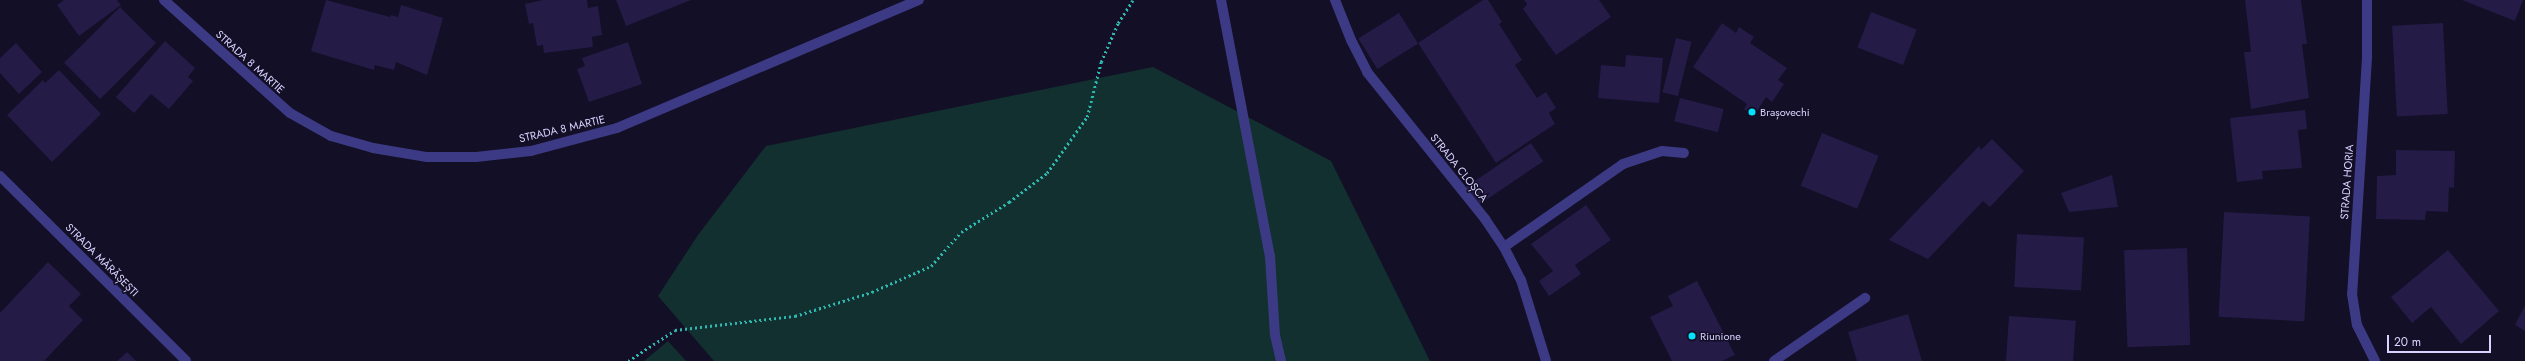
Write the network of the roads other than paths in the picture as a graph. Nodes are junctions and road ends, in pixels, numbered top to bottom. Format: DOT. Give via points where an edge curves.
graph roads {
  1 [pos="164,0"];
  2 [pos="918,0"];
  3 [pos="1222,0"];
  4 [pos="1335,0"];
  5 [pos="2367,0"];
  6 [pos="1684,153"];
  7 [pos="0,176"];
  8 [pos="1504,247"];
  9 [pos="1865,298"];
  10 [pos="186,361"];
  11 [pos="1281,361"];
  12 [pos="1546,361"];
  13 [pos="1774,361"];
  14 [pos="2375,361"];
  1 -- 2 [label="street, STRADA 8 MARTIE" via="290,113 331,136 373,148 434,157 476,157 531,150 617,128"];
  3 -- 11 [label="street" via="1270,256 1275,335"];
  4 -- 8 [label="street, STRADA CLOȘCA" via="1350,40 1368,72 1485,219"];
  5 -- 14 [label="street, STRADA HORIA" via="2367,58 2352,294 2357,325"];
  6 -- 8 [label="street" via="1662,150 1623,164"];
  7 -- 10 [label="street, STRADA MĂRĂȘEȘTI"];
  8 -- 12 [label="street, STRADA CLOȘCA" via="1521,280"];
  9 -- 13 [label="street"];
}
